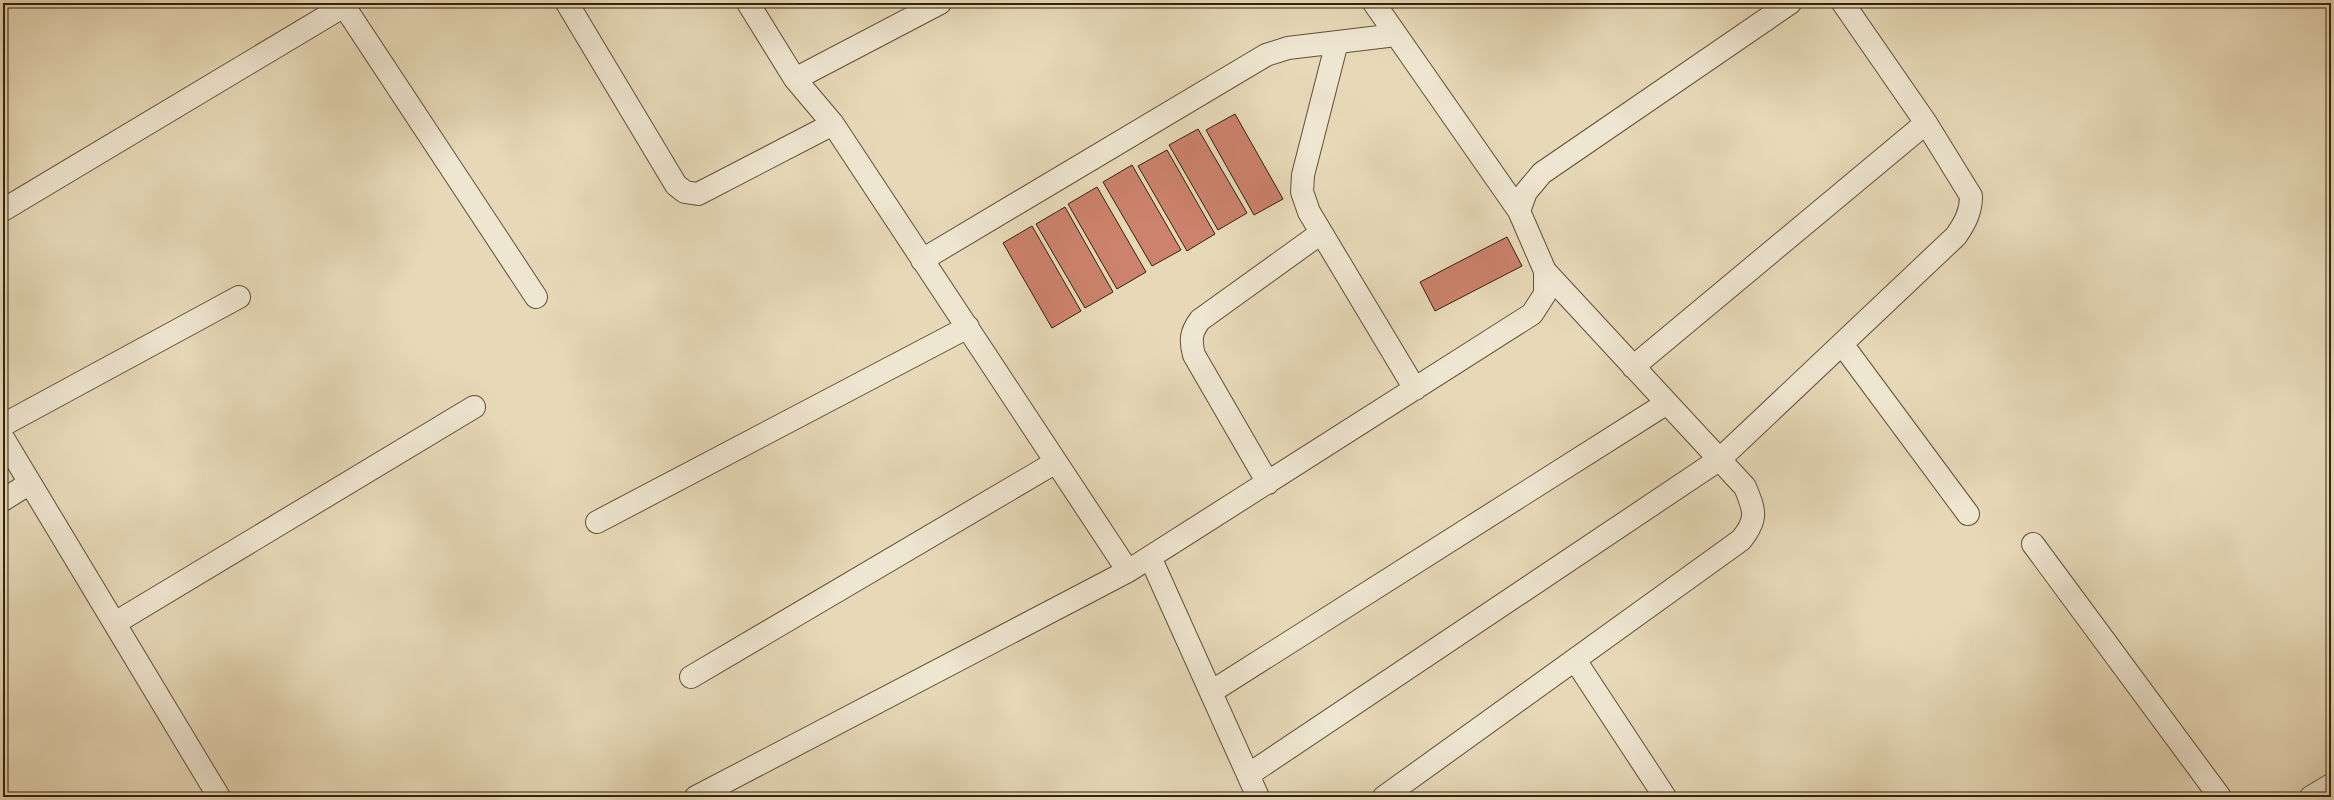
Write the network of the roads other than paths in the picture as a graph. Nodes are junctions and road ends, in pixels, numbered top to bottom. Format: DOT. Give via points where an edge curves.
graph roads {
  1 [pos="567,3"];
  2 [pos="748,3"];
  3 [pos="940,3"];
  4 [pos="1374,3"];
  5 [pos="1790,3"];
  6 [pos="1843,3"];
  7 [pos="346,4"];
  8 [pos="1396,35"];
  9 [pos="1337,42"];
  10 [pos="795,79"];
  11 [pos="1926,123"];
  12 [pos="833,124"];
  13 [pos="3,210"];
  14 [pos="1520,211"];
  15 [pos="1321,233"];
  16 [pos="922,260"];
  17 [pos="1545,271"];
  18 [pos="239,297"];
  19 [pos="536,297"];
  20 [pos="968,327"];
  21 [pos="1842,344"];
  22 [pos="1633,367"];
  23 [pos="1415,389"];
  24 [pos="1667,403"];
  25 [pos="474,407"];
  26 [pos="3,425"];
  27 [pos="3,438"];
  28 [pos="1720,459"];
  29 [pos="1056,462"];
  30 [pos="1268,482"];
  31 [pos="30,483"];
  32 [pos="3,500"];
  33 [pos="1968,514"];
  34 [pos="597,522"];
  35 [pos="2033,544"];
  36 [pos="1150,557"];
  37 [pos="1128,571"];
  38 [pos="115,623"];
  39 [pos="1575,660"];
  40 [pos="691,677"];
  41 [pos="1211,692"];
  42 [pos="1248,775"];
  43 [pos="2331,785"];
  44 [pos="220,797"];
  45 [pos="696,797"];
  46 [pos="1258,797"];
  47 [pos="1384,797"];
  48 [pos="1665,797"];
  49 [pos="2220,797"];
  50 [pos="2311,797"];
  1 -- 12 [label="street" via="676,185 685,192 698,194"];
  2 -- 10 [label="street"];
  3 -- 10 [label="street"];
  4 -- 8 [label="street"];
  5 -- 14 [label="street" via="1542,173 1526,192"];
  6 -- 11 [label="street"];
  7 -- 13 [label="street"];
  7 -- 19 [label="street"];
  8 -- 9 [label="street"];
  8 -- 14 [label="street"];
  9 -- 15 [label="street" via="1303,175 1302,192 1308,212"];
  9 -- 16 [label="street" via="1288,48 1266,55"];
  10 -- 12 [label="street"];
  11 -- 21 [label="street" via="1972,196 1966,222 1956,236"];
  11 -- 22 [label="street"];
  12 -- 16 [label="street"];
  14 -- 17 [label="street"];
  15 -- 23 [label="street"];
  15 -- 30 [label="street" via="1200,320 1193,329 1190,340 1194,355"];
  16 -- 20 [label="street"];
  17 -- 22 [label="street"];
  17 -- 23 [label="street" via="1544,294 1532,314"];
  18 -- 26 [label="street"];
  20 -- 29 [label="street"];
  20 -- 34 [label="street"];
  21 -- 28 [label="street"];
  21 -- 33 [label="street"];
  22 -- 24 [label="street"];
  23 -- 30 [label="street"];
  24 -- 28 [label="street"];
  24 -- 41 [label="street"];
  25 -- 38 [label="street"];
  27 -- 31 [label="street"];
  28 -- 39 [label="street" via="1745,487 1753,506 1752,526 1741,540"];
  28 -- 42 [label="street"];
  29 -- 37 [label="street"];
  29 -- 40 [label="street"];
  30 -- 36 [label="street"];
  31 -- 32 [label="street"];
  31 -- 38 [label="street"];
  35 -- 49 [label="street"];
  36 -- 37 [label="street"];
  36 -- 41 [label="street"];
  37 -- 45 [label="street"];
  38 -- 44 [label="street"];
  39 -- 47 [label="street"];
  39 -- 48 [label="street"];
  41 -- 42 [label="street"];
  42 -- 46 [label="street"];
  43 -- 50 [label="street"];
}
